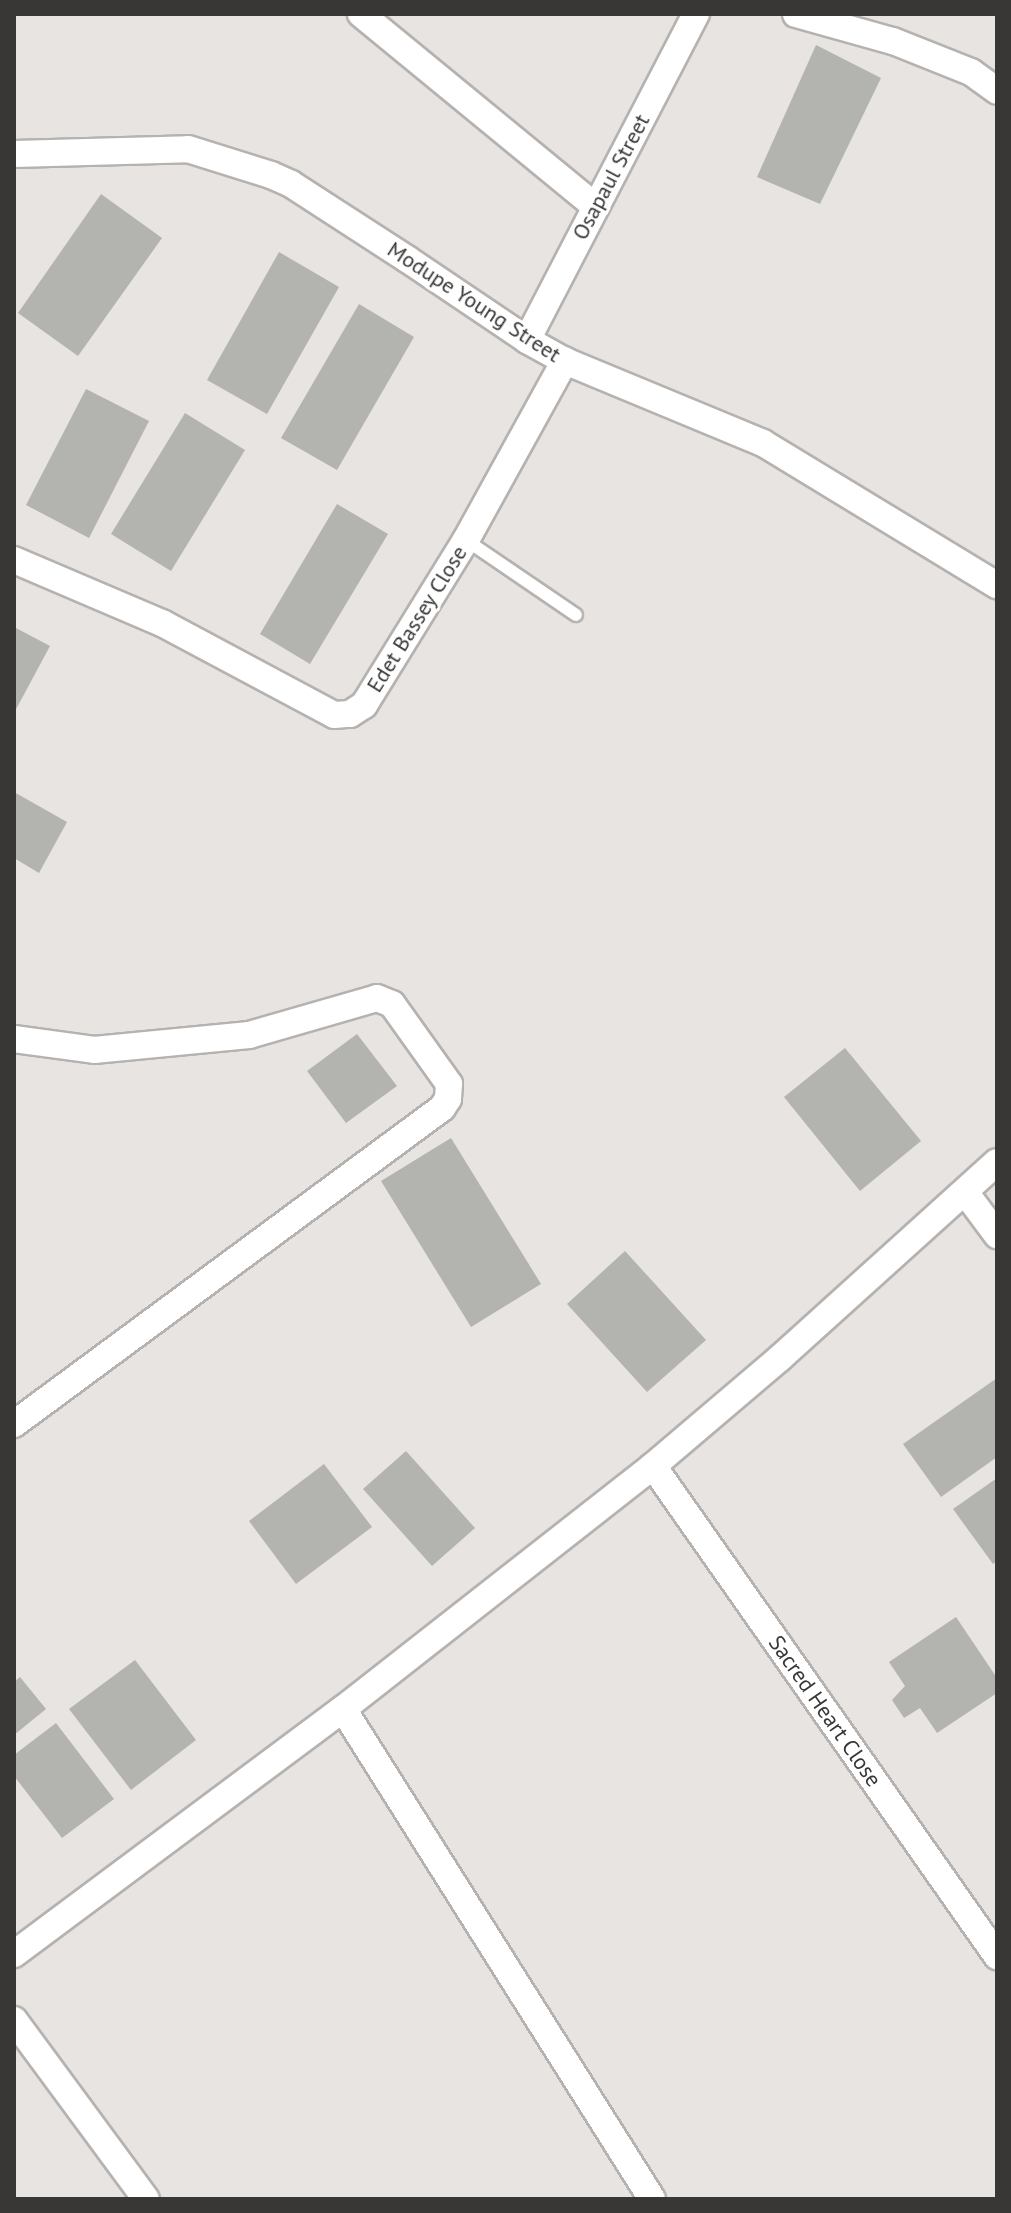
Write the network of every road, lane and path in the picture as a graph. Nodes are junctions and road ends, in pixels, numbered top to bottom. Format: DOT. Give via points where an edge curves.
graph roads {
  1 [pos="361,14"];
  2 [pos="696,14"];
  3 [pos="796,14"];
  4 [pos="997,91"];
  5 [pos="14,154"];
  6 [pos="595,206"];
  7 [pos="527,340"];
  8 [pos="565,361"];
  9 [pos="466,540"];
  10 [pos="14,560"];
  11 [pos="997,585"];
  12 [pos="576,615"];
  13 [pos="14,1039"];
  14 [pos="997,1162"];
  15 [pos="965,1192"];
  16 [pos="997,1235"];
  17 [pos="14,1424"];
  18 [pos="653,1466"];
  19 [pos="343,1709"];
  20 [pos="14,1954"];
  21 [pos="997,1956"];
  22 [pos="14,2020"];
  23 [pos="146,2199"];
  24 [pos="652,2199"];
  1 -- 6 [label="street"];
  2 -- 6 [label="street, Osapaul Street"];
  3 -- 4 [label="street" via="893,41 971,72"];
  5 -- 7 [label="street, Modupe Young Street" via="188,149 234,161 291,184"];
  6 -- 7 [label="street, Osapaul Street"];
  7 -- 8 [label="street, Modupe Young Street"];
  8 -- 9 [label="street, Edet Bassey Close"];
  8 -- 11 [label="street, Modupe Young Street" via="763,443"];
  9 -- 10 [label="street, Edet Bassey Close" via="364,705 341,715 162,623"];
  9 -- 12 [label="lane"];
  13 -- 17 [label="street" via="94,1050 249,1035 377,998 392,1004 449,1084 442,1108"];
  14 -- 15 [label="street"];
  15 -- 16 [label="street"];
  15 -- 18 [label="street"];
  18 -- 19 [label="street"];
  18 -- 21 [label="street, Sacred Heart Close"];
  19 -- 20 [label="street"];
  19 -- 24 [label="street"];
  22 -- 23 [label="street"];
}
